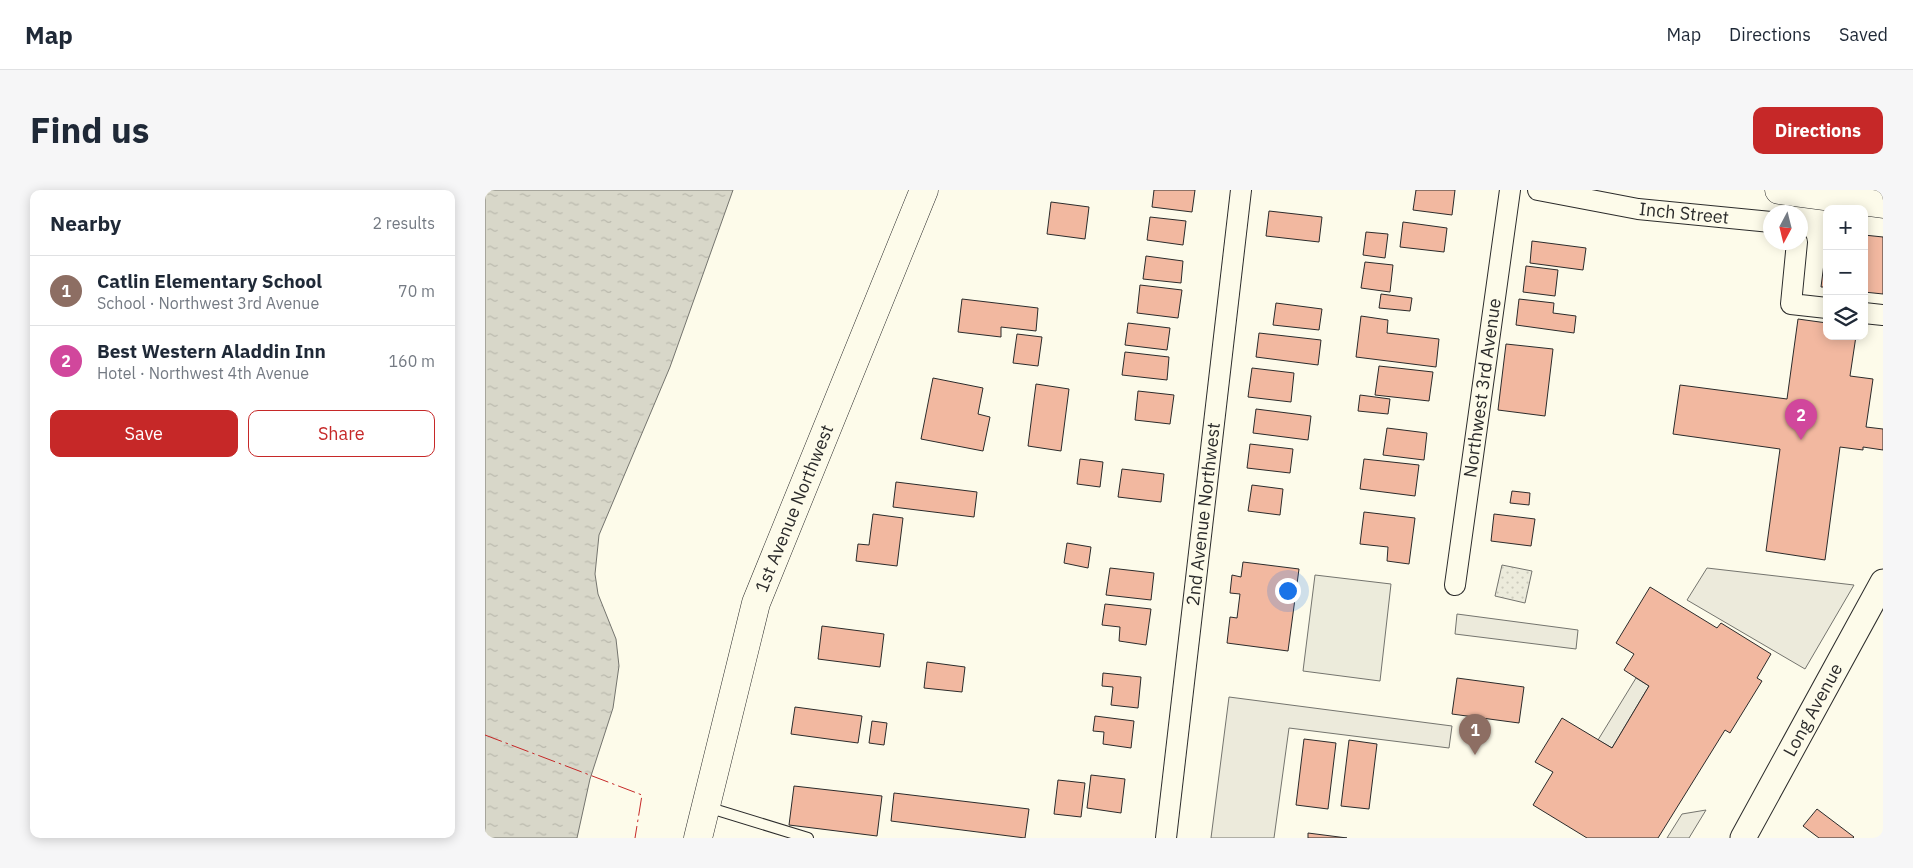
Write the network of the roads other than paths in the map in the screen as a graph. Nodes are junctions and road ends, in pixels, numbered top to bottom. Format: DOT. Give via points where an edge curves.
graph roads {
  1 [pos="924,190"];
  2 [pos="1241,190"];
  3 [pos="1510,190"];
  4 [pos="1538,190"];
  5 [pos="1779,190"];
  6 [pos="1883,204"];
  7 [pos="1763,221"];
  8 [pos="1796,250"];
  9 [pos="1823,308"];
  10 [pos="1868,313"];
  11 [pos="1883,315"];
  12 [pos="1455,585"];
  13 [pos="1881,589"];
  14 [pos="705,806"];
  15 [pos="697,838"];
  16 [pos="808,838"];
  17 [pos="1166,838"];
  18 [pos="1743,838"];
  1 -- 14 [label="main road, 1st Avenue Northwest" via="756,603"];
  2 -- 17 [label="street, 2nd Avenue Northwest"];
  3 -- 12 [label="street, Northwest 3rd Avenue"];
  4 -- 7 [label="street, Inch Street" via="1638,209"];
  5 -- 6 [label="main road"];
  8 -- 9 [label="street" via="1791,304"];
  10 -- 11 [label="street"];
  13 -- 18 [label="street, Long Avenue"];
  14 -- 15 [label="main road, 1st Avenue Northwest"];
  14 -- 16 [label="lane"];
}
